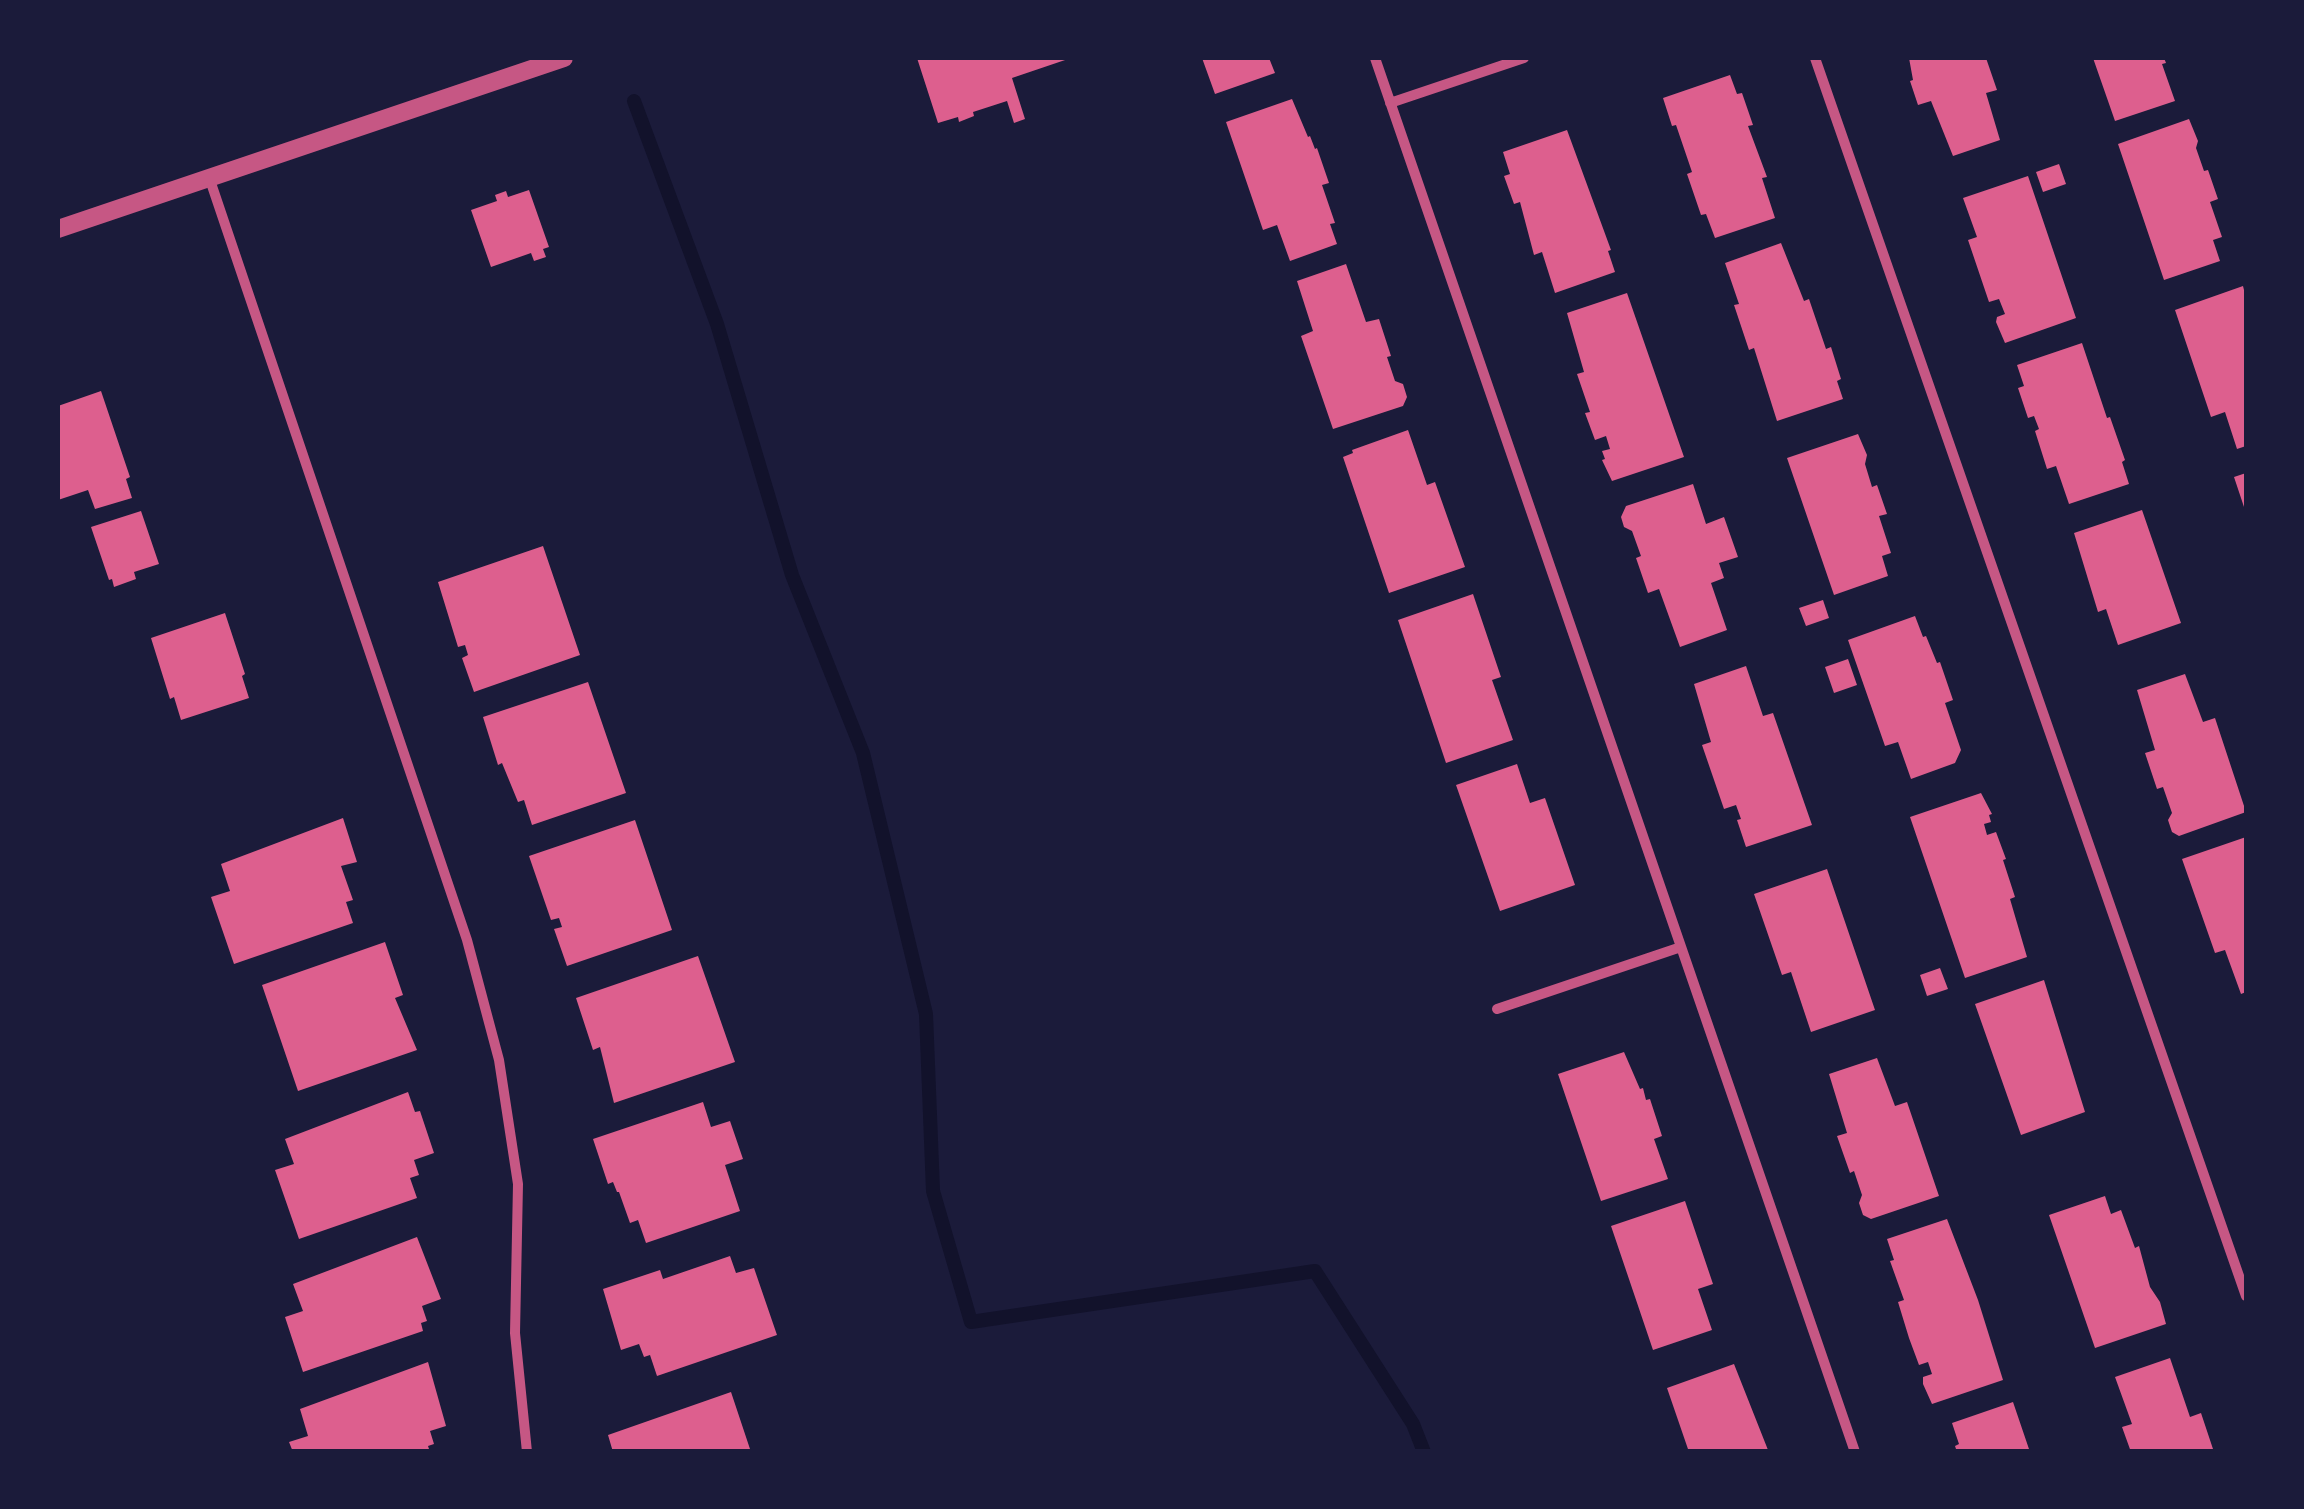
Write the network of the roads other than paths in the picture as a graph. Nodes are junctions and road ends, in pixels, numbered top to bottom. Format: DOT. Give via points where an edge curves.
graph roads {
  1 [pos="564,58"];
  2 [pos="1375,58"];
  3 [pos="1524,58"];
  4 [pos="1815,58"];
  5 [pos="1390,103"];
  6 [pos="209,176"];
  7 [pos="58,229"];
  8 [pos="1681,947"];
  9 [pos="1497,1009"];
  10 [pos="2246,1296"];
  11 [pos="527,1452"];
  12 [pos="1854,1452"];
  1 -- 6 [label="street"];
  2 -- 5 [label="street"];
  3 -- 5 [label="street"];
  4 -- 10 [label="street"];
  5 -- 8 [label="street"];
  6 -- 7 [label="street"];
  6 -- 11 [label="street" via="468,940 499,1060 518,1184 515,1333"];
  8 -- 9 [label="street"];
  8 -- 12 [label="street"];
}
